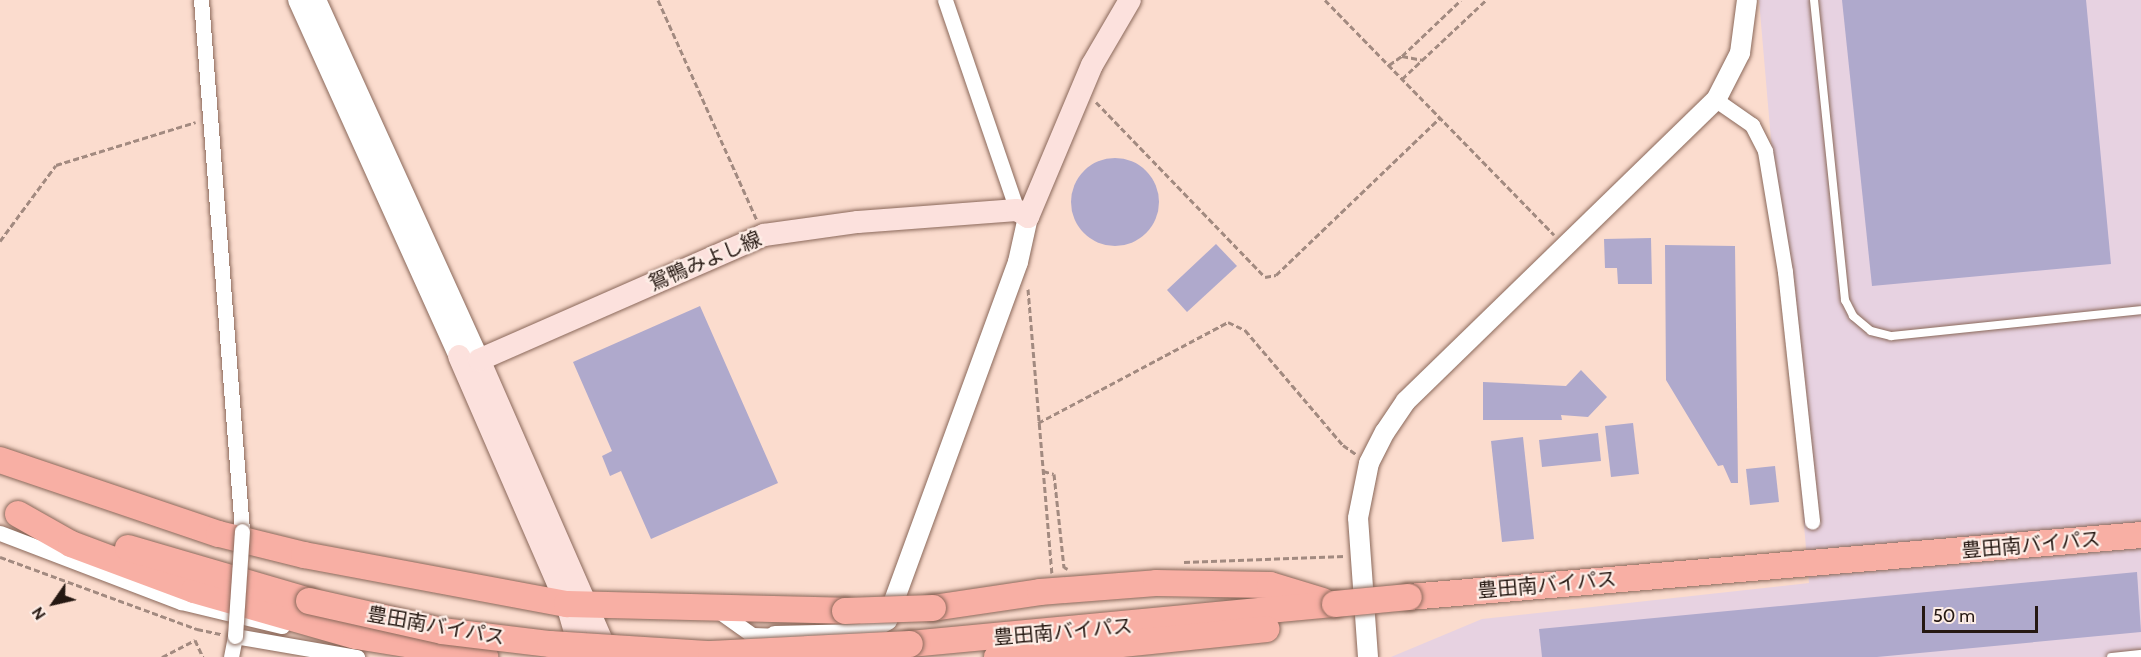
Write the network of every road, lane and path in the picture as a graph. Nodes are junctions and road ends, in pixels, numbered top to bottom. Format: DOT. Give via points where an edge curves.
graph roads {
  1 [pos="201,0"];
  2 [pos="298,0"];
  3 [pos="316,0"];
  4 [pos="658,0"];
  5 [pos="945,0"];
  6 [pos="1325,0"];
  7 [pos="1461,0"];
  8 [pos="1486,0"];
  9 [pos="1747,0"];
  10 [pos="1814,0"];
  11 [pos="1127,2"];
  12 [pos="1402,56"];
  13 [pos="1422,60"];
  14 [pos="1389,65"];
  15 [pos="1402,79"];
  16 [pos="1083,88"];
  17 [pos="1716,100"];
  18 [pos="209,118"];
  19 [pos="1440,118"];
  20 [pos="1023,214"];
  21 [pos="764,235"];
  22 [pos="0,242"];
  23 [pos="1565,247"];
  24 [pos="1018,262"];
  25 [pos="2141,310"];
  26 [pos="469,358"];
  27 [pos="1038,423"];
  28 [pos="0,459"];
  29 [pos="1369,463"];
  30 [pos="1043,471"];
  31 [pos="9,511"];
  32 [pos="1812,522"];
  33 [pos="0,533"];
  34 [pos="2141,535"];
  35 [pos="1361,555"];
  36 [pos="0,557"];
  37 [pos="1178,562"];
  38 [pos="1073,572"];
  39 [pos="1052,580"];
  40 [pos="1335,604"];
  41 [pos="577,606"];
  42 [pos="714,609"];
  43 [pos="235,636"];
  44 [pos="775,636"];
  45 [pos="356,646"];
  46 [pos="2141,654"];
  47 [pos="162,657"];
  48 [pos="203,657"];
  49 [pos="231,657"];
  50 [pos="485,657"];
  51 [pos="582,657"];
  52 [pos="609,657"];
  53 [pos="737,657"];
  54 [pos="997,657"];
  55 [pos="1368,657"];
  56 [pos="2111,657"];
  1 -- 18 [label="street"];
  2 -- 26 [label="street"];
  3 -- 26 [label="street"];
  4 -- 21 [label="path"];
  5 -- 20 [label="street"];
  6 -- 14 [label="path"];
  7 -- 12 [label="path"];
  8 -- 13 [label="path"];
  9 -- 17 [label="street" via="1740,53"];
  10 -- 25 [label="lane" via="1845,300 1853,316 1870,331 1892,336"];
  11 -- 16 [label="main road"];
  12 -- 13 [label="path"];
  12 -- 14 [label="path"];
  13 -- 15 [label="path"];
  14 -- 15 [label="path"];
  15 -- 19 [label="path"];
  16 -- 19 [label="path" via="1264,277 1276,275"];
  16 -- 20 [label="main road"];
  17 -- 23 [label="street"];
  17 -- 32 [label="street" via="1752,125 1765,151 1786,284"];
  18 -- 22 [label="path" via="56,165"];
  18 -- 43 [label="street, bridge" via="242,531"];
  19 -- 23 [label="path"];
  20 -- 21 [label="main road, 鴛鴨みよし線" via="858,222"];
  20 -- 24 [label="street"];
  21 -- 26 [label="main road, 鴛鴨みよし線"];
  23 -- 29 [label="street" via="1406,401"];
  24 -- 27 [label="path" via="1026,272"];
  24 -- 44 [label="street" via="887,620 862,634"];
  26 -- 41 [label="main road"];
  27 -- 29 [label="path" via="1228,322 1245,330 1343,445"];
  27 -- 30 [label="path"];
  28 -- 41 [label="highway" via="230,537 304,555"];
  29 -- 35 [label="street" via="1358,518"];
  30 -- 38 [label="path" via="1054,474 1064,567"];
  30 -- 39 [label="path"];
  31 -- 40 [label="highway, 豊田南バイパス, bridge" via="309,601 442,631 550,644 711,654 910,644"];
  31 -- 45 [label="highway" via="71,544"];
  33 -- 45 [label="street" via="181,602"];
  34 -- 40 [label="highway, 豊田南バイパス, bridge"];
  35 -- 37 [label="path"];
  35 -- 55 [label="street"];
  36 -- 43 [label="path" via="197,629"];
  40 -- 42 [label="highway, bridge" via="1270,585 1156,583 1040,592 933,608"];
  40 -- 54 [label="highway" via="1269,629"];
  41 -- 42 [label="highway"];
  41 -- 51 [label="main road"];
  41 -- 52 [label="main road"];
  42 -- 44 [label="street" via="752,636"];
  43 -- 45 [label="street"];
  43 -- 49 [label="street"];
  44 -- 53 [label="street"];
  45 -- 50 [label="highway"];
  46 -- 56 [label="lane"];
  47 -- 48 [label="path" via="195,640"];
}
